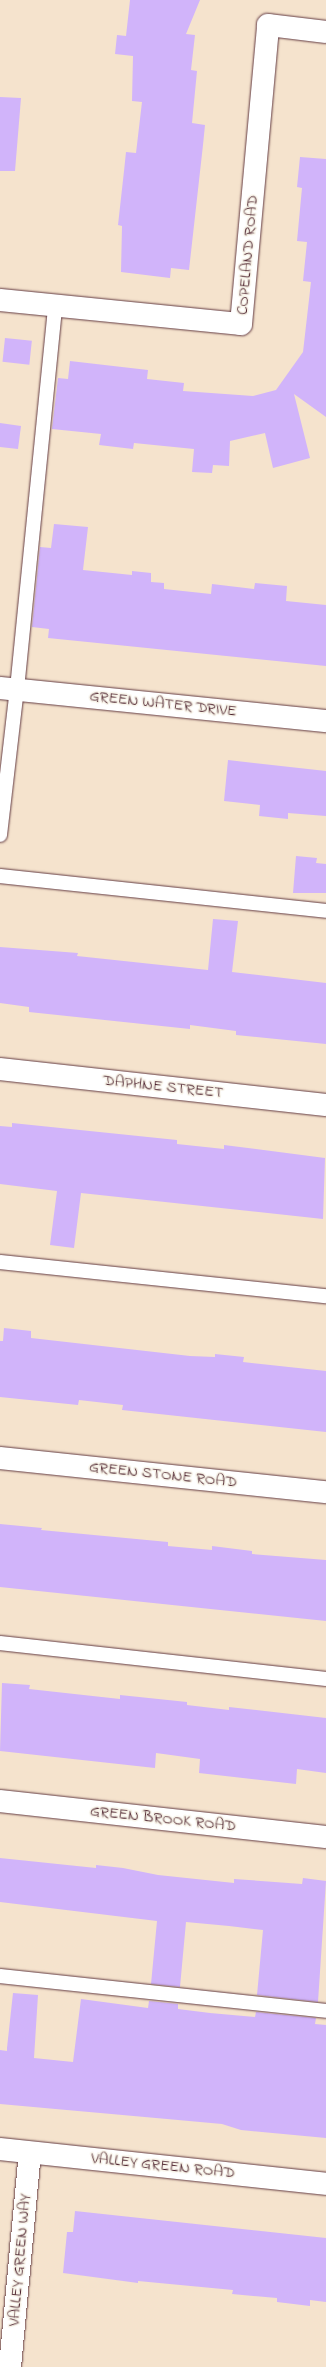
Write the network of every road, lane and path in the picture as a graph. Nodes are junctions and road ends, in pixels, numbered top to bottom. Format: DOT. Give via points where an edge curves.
graph roads {
  1 [pos="326,32"];
  2 [pos="0,300"];
  3 [pos="55,306"];
  4 [pos="9,688"];
  5 [pos="326,721"];
  6 [pos="0,836"];
  7 [pos="0,876"];
  8 [pos="326,911"];
  9 [pos="0,1069"];
  10 [pos="326,1105"];
  11 [pos="0,1262"];
  12 [pos="326,1296"];
  13 [pos="0,1458"];
  14 [pos="326,1492"];
  15 [pos="0,1643"];
  16 [pos="326,1679"];
  17 [pos="0,1801"];
  18 [pos="326,1837"];
  19 [pos="0,1976"];
  20 [pos="326,2011"];
  21 [pos="0,2149"];
  22 [pos="30,2152"];
  23 [pos="326,2184"];
  24 [pos="10,2367"];
  1 -- 3 [label="street, COPELAND ROAD" via="268,26 241,324"];
  2 -- 3 [label="street, COPELAND ROAD"];
  3 -- 4 [label="lane"];
  4 -- 5 [label="street, GREEN WATER DRIVE"];
  4 -- 6 [label="lane"];
  7 -- 8 [label="lane"];
  9 -- 10 [label="street, DAPHNE STREET"];
  11 -- 12 [label="lane"];
  13 -- 14 [label="street, GREEN STONE ROAD"];
  15 -- 16 [label="lane"];
  17 -- 18 [label="street, GREEN BROOK ROAD"];
  19 -- 20 [label="lane"];
  21 -- 22 [label="street, VALLEY GREEN ROAD"];
  22 -- 23 [label="street, VALLEY GREEN ROAD"];
  22 -- 24 [label="street, VALLEY GREEN WAY"];
}
